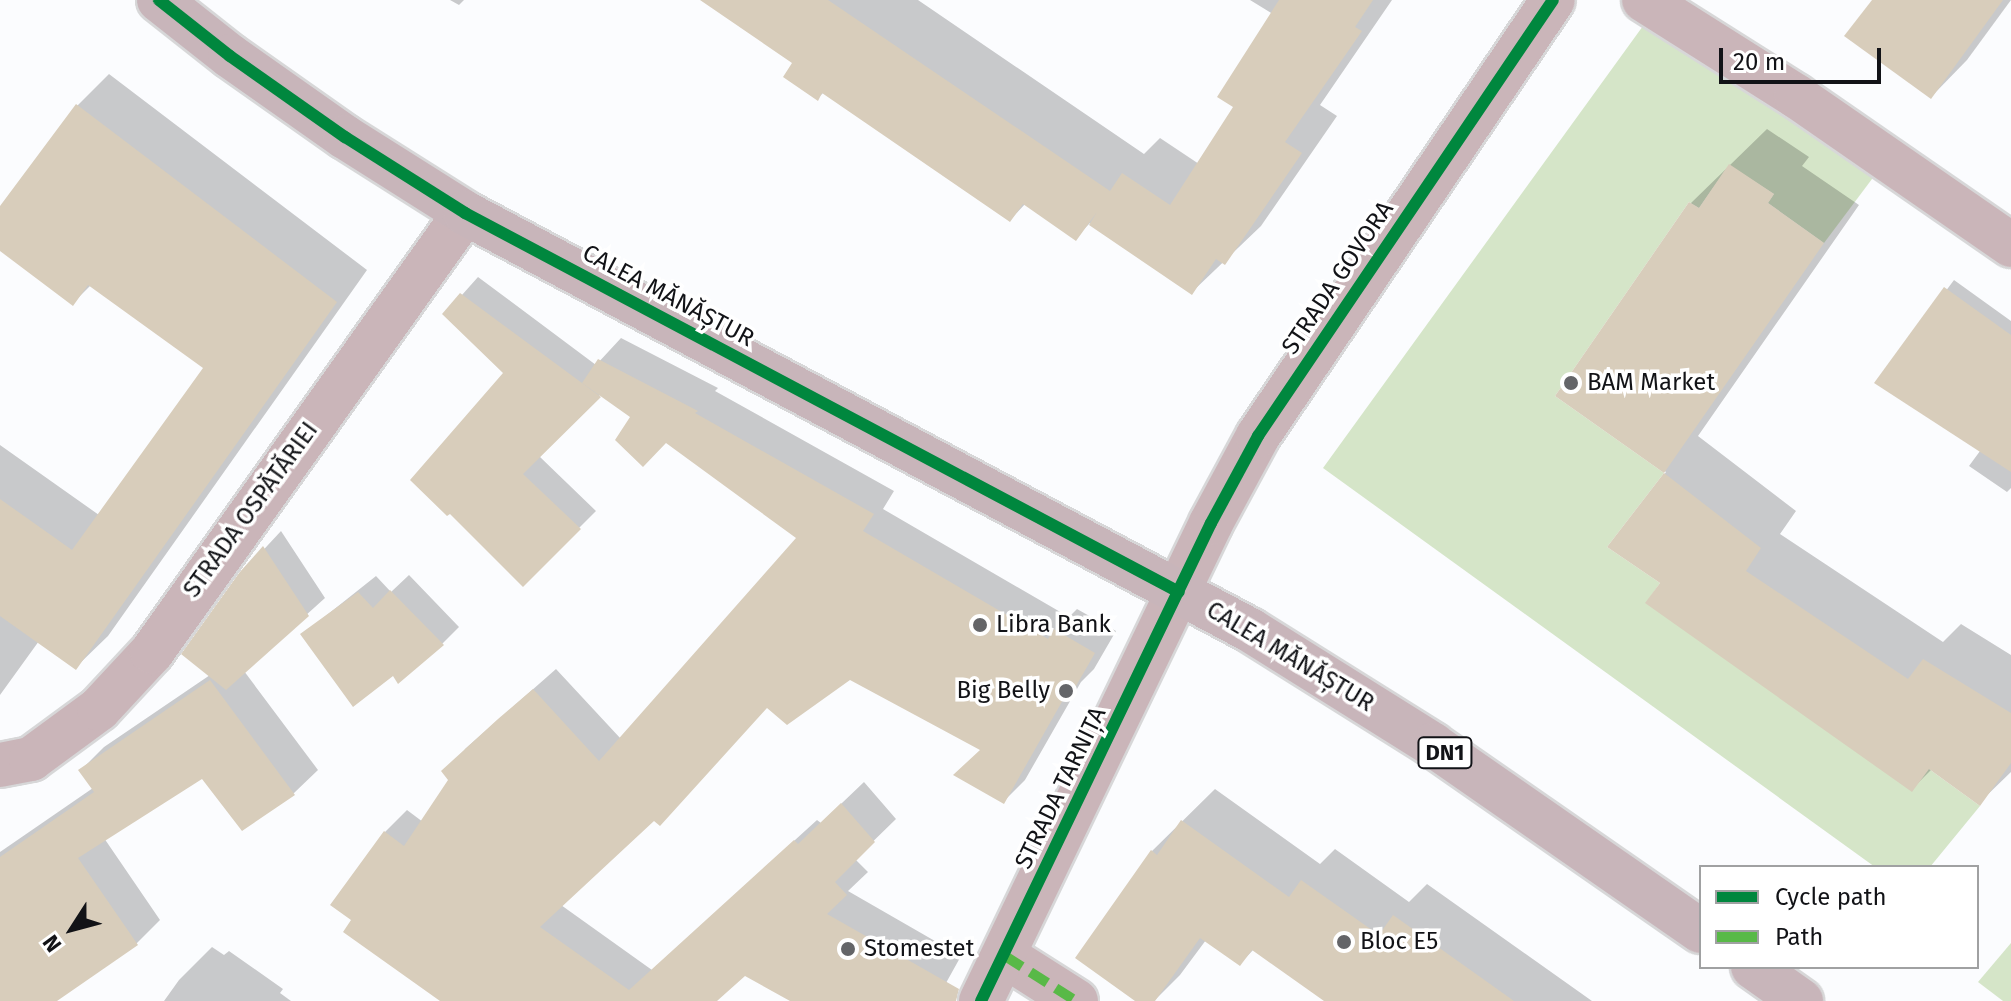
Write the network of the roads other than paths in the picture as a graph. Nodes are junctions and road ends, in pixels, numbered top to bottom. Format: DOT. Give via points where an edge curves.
graph roads {
  1 [pos="159,0"];
  2 [pos="1553,0"];
  3 [pos="1644,0"];
  4 [pos="465,213"];
  5 [pos="2011,245"];
  6 [pos="1179,592"];
  7 [pos="0,765"];
  8 [pos="1699,930"];
  9 [pos="1005,956"];
  10 [pos="1756,969"];
  11 [pos="981,1001"];
  12 [pos="1076,1001"];
  13 [pos="1801,1001"];
  1 -- 4 [label="main road, CALEA MĂNĂȘTUR / DN1" via="345,137"];
  2 -- 6 [label="street, STRADA GOVORA" via="1258,436"];
  3 -- 5 [label="street" via="1796,96"];
  4 -- 6 [label="main road, CALEA MĂNĂȘTUR / DN1"];
  4 -- 7 [label="street, STRADA OSPĂTĂRIEI" via="152,652 99,709 31,759"];
  6 -- 8 [label="main road, CALEA MĂNĂȘTUR / DN1" via="1250,630 1433,745"];
  6 -- 9 [label="street, STRADA TARNIȚA"];
  9 -- 11 [label="street, STRADA TARNIȚA"];
  9 -- 12 [label="street"];
  10 -- 13 [label="main road"];
}
